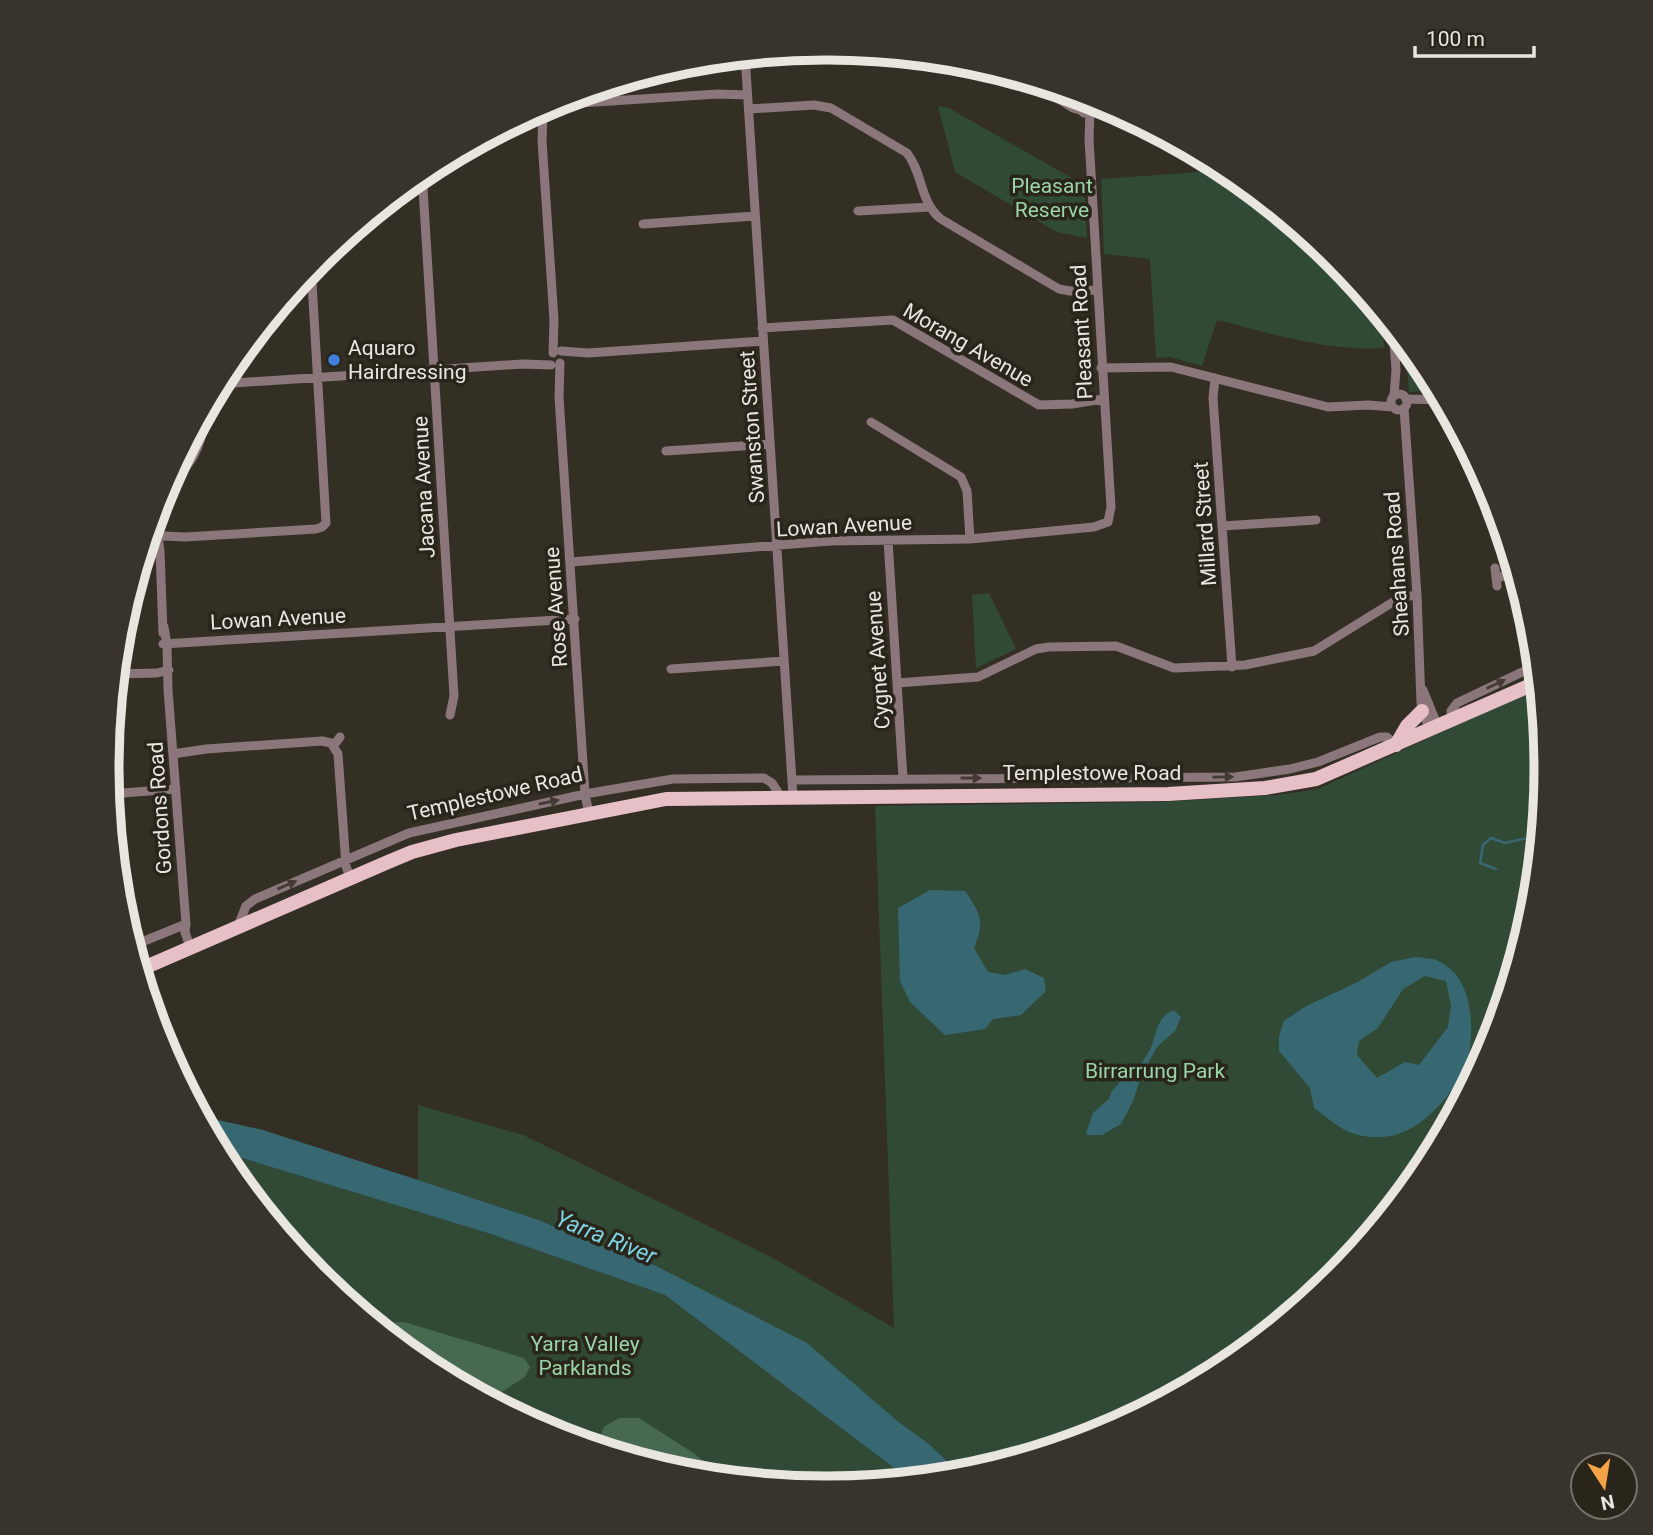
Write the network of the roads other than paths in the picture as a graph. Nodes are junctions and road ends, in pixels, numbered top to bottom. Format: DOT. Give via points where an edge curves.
graph roads {
  1 [pos="746,65"];
  2 [pos="747,91"];
  3 [pos="1063,101"];
  4 [pos="583,103"];
  5 [pos="1079,106"];
  6 [pos="749,109"];
  7 [pos="1086,109"];
  8 [pos="543,119"];
  9 [pos="423,186"];
  10 [pos="930,207"];
  11 [pos="858,211"];
  12 [pos="755,216"];
  13 [pos="643,223"];
  14 [pos="313,281"];
  15 [pos="1097,290"];
  16 [pos="762,328"];
  17 [pos="763,341"];
  18 [pos="1394,345"];
  19 [pos="556,358"];
  20 [pos="434,369"];
  21 [pos="1102,370"];
  22 [pos="318,376"];
  23 [pos="1215,378"];
  24 [pos="233,381"];
  25 [pos="1432,401"];
  26 [pos="1103,402"];
  27 [pos="1399,402"];
  28 [pos="871,422"];
  29 [pos="770,444"];
  30 [pos="197,445"];
  31 [pos="666,451"];
  32 [pos="186,466"];
  33 [pos="1316,520"];
  34 [pos="1112,525"];
  35 [pos="1223,526"];
  36 [pos="157,538"];
  37 [pos="970,539"];
  38 [pos="888,540"];
  39 [pos="157,546"];
  40 [pos="777,546"];
  41 [pos="154,547"];
  42 [pos="571,562"];
  43 [pos="1507,575"];
  44 [pos="1496,577"];
  45 [pos="1417,595"];
  46 [pos="575,619"];
  47 [pos="450,626"];
  48 [pos="166,644"];
  49 [pos="784,661"];
  50 [pos="1232,667"];
  51 [pos="671,669"];
  52 [pos="166,670"];
  53 [pos="1527,670"];
  54 [pos="125,673"];
  55 [pos="897,683"];
  56 [pos="1422,685"];
  57 [pos="1529,685"];
  58 [pos="1422,711"];
  59 [pos="450,715"];
  60 [pos="1452,720"];
  61 [pos="1434,728"];
  62 [pos="340,737"];
  63 [pos="334,745"];
  64 [pos="1396,745"];
  65 [pos="173,751"];
  66 [pos="903,778"];
  67 [pos="793,780"];
  68 [pos="176,789"];
  69 [pos="120,793"];
  70 [pos="585,794"];
  71 [pos="787,797"];
  72 [pos="589,814"];
  73 [pos="345,860"];
  74 [pos="350,878"];
  75 [pos="186,923"];
  76 [pos="238,926"];
  77 [pos="141,942"];
  78 [pos="195,946"];
  79 [pos="148,966"];
  1 -- 2 [label="street, Swanston Street"];
  2 -- 4 [label="street"];
  2 -- 6 [label="street, Swanston Street"];
  3 -- 5 [label="street" via="1073,108"];
  6 -- 10 [label="street" via="814,106 840,112 907,153"];
  6 -- 12 [label="street, Swanston Street"];
  7 -- 15 [label="street, Pleasant Road"];
  8 -- 19 [label="street, Rose Avenue"];
  9 -- 20 [label="street, Jacana Avenue"];
  10 -- 11 [label="street"];
  10 -- 15 [label="street" via="941,219 1053,286 1065,291"];
  12 -- 13 [label="street"];
  12 -- 16 [label="street, Swanston Street"];
  14 -- 22 [label="street"];
  15 -- 21 [label="street, Pleasant Road"];
  16 -- 17 [label="street, Swanston Street"];
  16 -- 26 [label="street, Morang Avenue" via="893,320 1034,403"];
  17 -- 19 [label="street"];
  17 -- 29 [label="street, Swanston Street"];
  18 -- 27 [label="street, Sheahans Road"];
  19 -- 20 [label="street"];
  19 -- 42 [label="street, Rose Avenue"];
  20 -- 22 [label="street"];
  20 -- 47 [label="street, Jacana Avenue"];
  21 -- 23 [label="street" via="1171,367"];
  21 -- 26 [label="street, Pleasant Road"];
  22 -- 24 [label="street"];
  22 -- 39 [label="street" via="328,529 185,537"];
  23 -- 27 [label="street" via="1328,407"];
  23 -- 35 [label="street, Millard Street"];
  25 -- 27 [label="street"];
  26 -- 34 [label="street, Pleasant Road"];
  27 -- 45 [label="street, Sheahans Road"];
  28 -- 37 [label="street" via="961,477 967,491"];
  29 -- 31 [label="street"];
  29 -- 40 [label="street, Swanston Street"];
  30 -- 32 [label="street"];
  33 -- 35 [label="street"];
  34 -- 37 [label="street, Lowan Avenue"];
  35 -- 50 [label="street, Millard Street"];
  36 -- 39 [label="street, Gordons Road"];
  37 -- 38 [label="street, Lowan Avenue"];
  38 -- 40 [label="street, Lowan Avenue"];
  38 -- 55 [label="street, Cygnet Avenue"];
  39 -- 41 [label="street"];
  39 -- 48 [label="street, Gordons Road"];
  40 -- 42 [label="street, Lowan Avenue"];
  40 -- 49 [label="street, Swanston Street"];
  42 -- 46 [label="street, Rose Avenue"];
  43 -- 44 [label="street"];
  45 -- 50 [label="street" via="1401,597 1314,651"];
  45 -- 56 [label="street, Sheahans Road"];
  46 -- 47 [label="street, Lowan Avenue"];
  46 -- 70 [label="street, Rose Avenue"];
  47 -- 48 [label="street, Lowan Avenue"];
  47 -- 59 [label="street, Jacana Avenue" via="454,696"];
  48 -- 52 [label="street, Gordons Road"];
  49 -- 51 [label="street"];
  49 -- 67 [label="street, Swanston Street"];
  50 -- 55 [label="street" via="1168,667 1111,645 1049,647 978,677"];
  52 -- 54 [label="street"];
  52 -- 65 [label="street, Gordons Road"];
  60 -- 53 [label="street, Templestowe Road, one-way" via="1457,703"];
  55 -- 66 [label="street, Cygnet Avenue"];
  56 -- 58 [label="street, Sheahans Road"];
  56 -- 61 [label="street, Sheahans Road"];
  57 -- 60 [label="main road, Templestowe Road"];
  58 -- 61 [label="street, Sheahans Road"];
  58 -- 64 [label="main road" via="1406,726"];
  60 -- 61 [label="main road, Templestowe Road"];
  61 -- 64 [label="main road, Templestowe Road"];
  62 -- 63 [label="street"];
  63 -- 65 [label="street" via="322,741"];
  63 -- 73 [label="street"];
  66 -- 64 [label="street, Templestowe Road, one-way" via="1235,777 1318,762 1380,737"];
  64 -- 71 [label="main road, Templestowe Road" via="1316,779 1238,791"];
  65 -- 68 [label="street, Gordons Road"];
  66 -- 67 [label="street, Templestowe Road"];
  67 -- 71 [label="street, Swanston Street"];
  68 -- 69 [label="street"];
  68 -- 75 [label="street, Gordons Road"];
  70 -- 71 [label="street, Templestowe Road" via="673,779 764,778"];
  70 -- 72 [label="street, Rose Avenue"];
  73 -- 70 [label="street, Templestowe Road, one-way" via="410,833"];
  71 -- 72 [label="main road, Templestowe Road" via="679,798"];
  72 -- 74 [label="main road, Templestowe Road" via="435,846"];
  73 -- 74 [label="street"];
  76 -- 73 [label="street, Templestowe Road, one-way" via="250,902"];
  74 -- 76 [label="main road, Templestowe Road"];
  75 -- 77 [label="street"];
  75 -- 78 [label="street, Gordons Road" via="185,932"];
  76 -- 78 [label="main road, Templestowe Road"];
  78 -- 79 [label="main road, Templestowe Road"];
}
